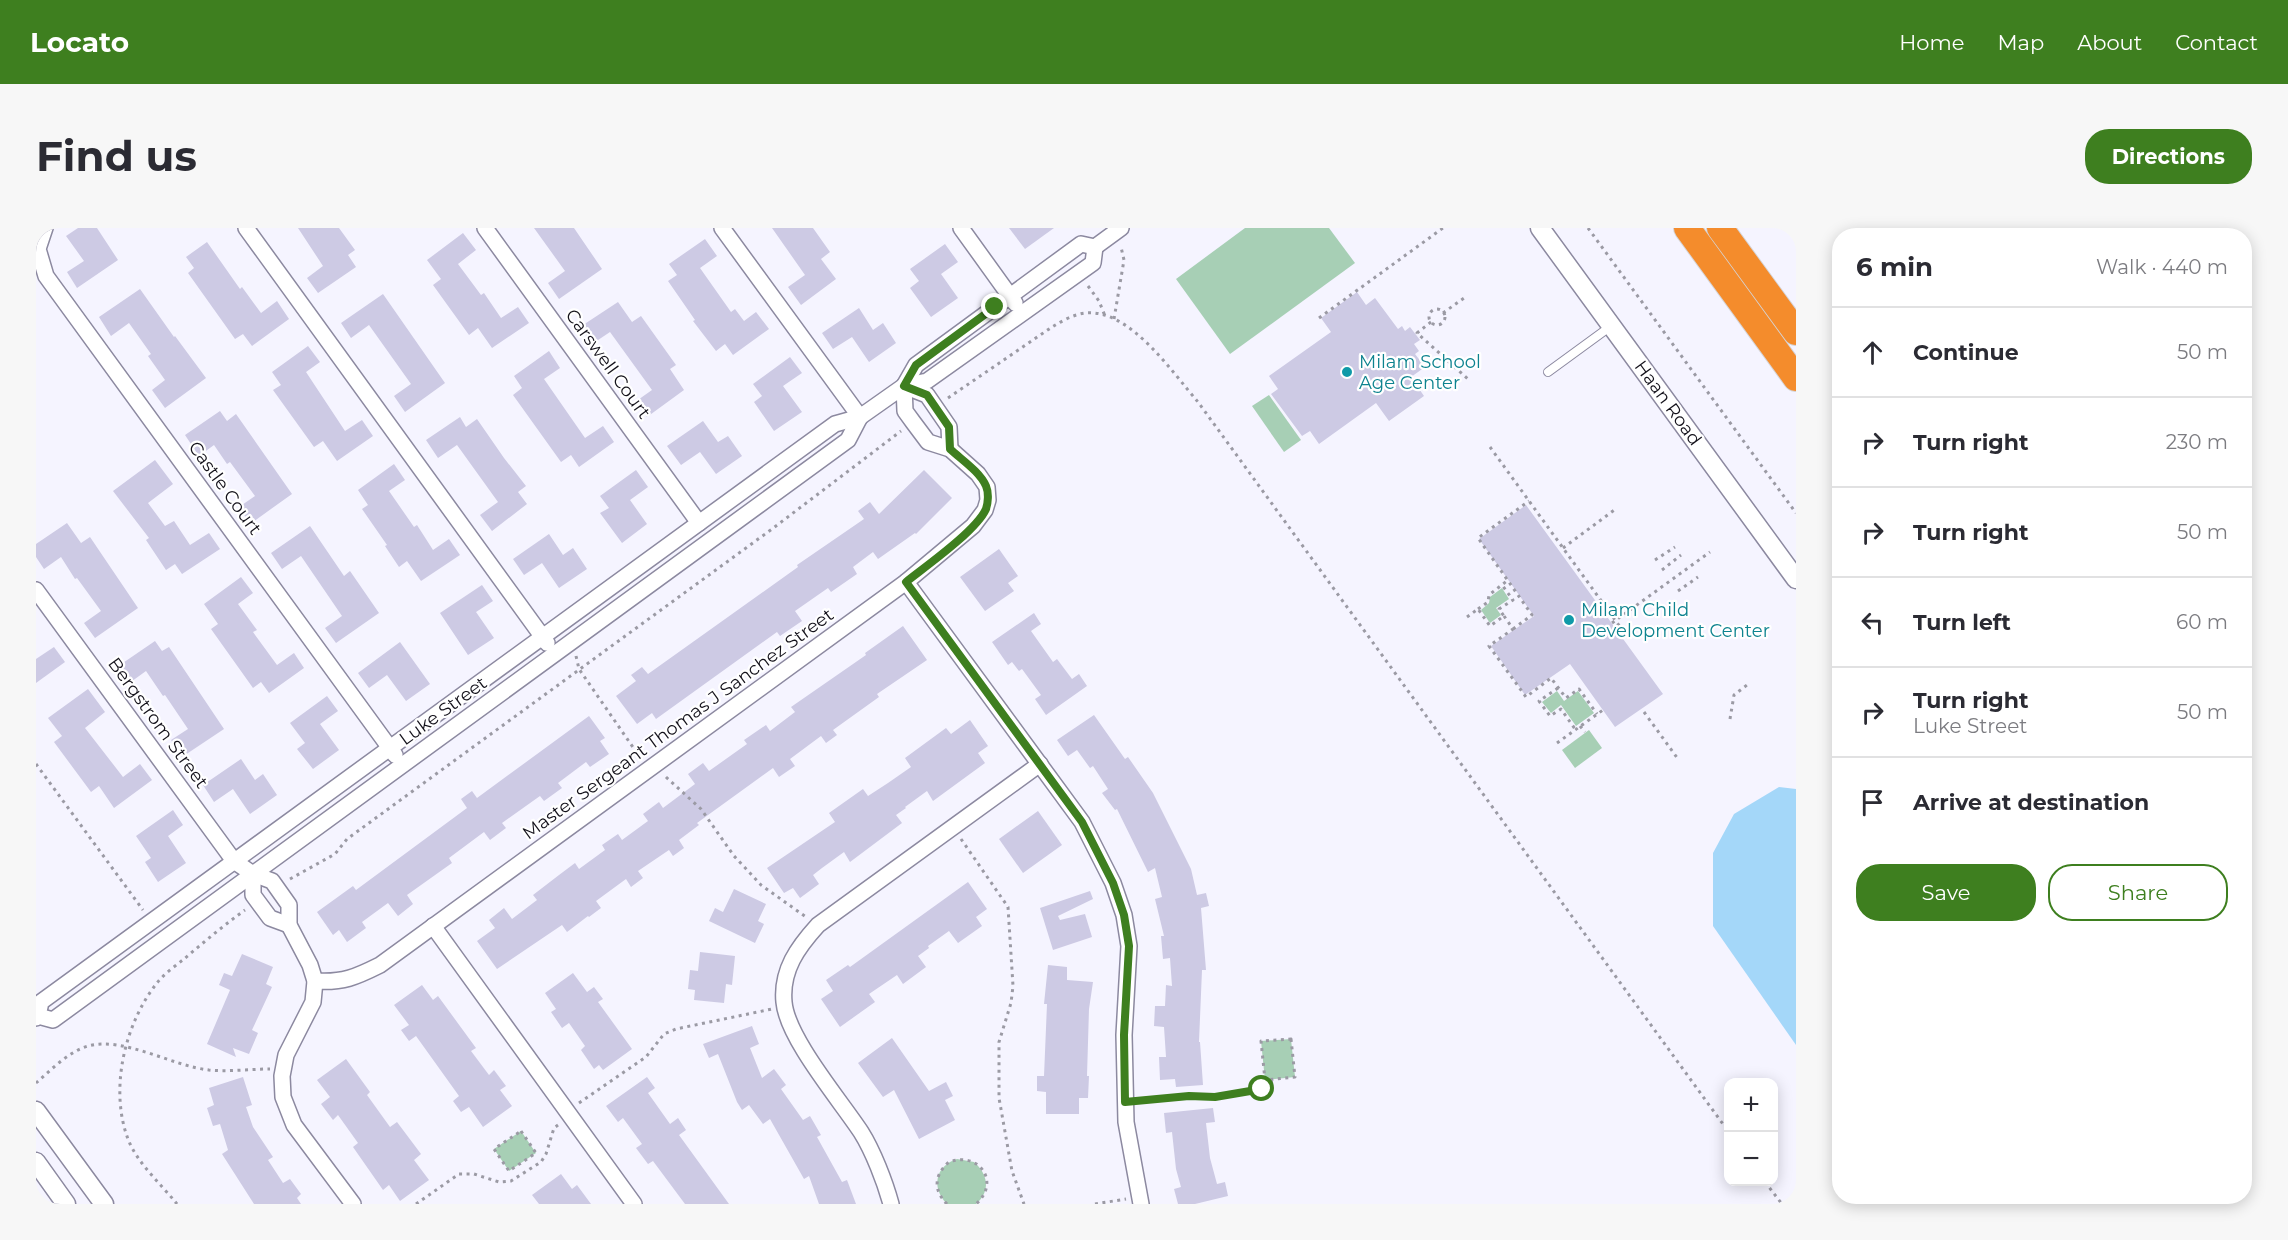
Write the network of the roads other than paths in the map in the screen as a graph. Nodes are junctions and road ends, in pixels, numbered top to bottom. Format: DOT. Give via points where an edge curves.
graph roads {
  1 [pos="45,228"];
  2 [pos="246,228"];
  3 [pos="485,228"];
  4 [pos="722,228"];
  5 [pos="961,228"];
  6 [pos="1540,228"];
  7 [pos="1687,228"];
  8 [pos="1720,228"];
  9 [pos="1119,229"];
  10 [pos="1095,247"];
  11 [pos="1010,296"];
  12 [pos="1023,313"];
  13 [pos="1611,326"];
  14 [pos="1796,332"];
  15 [pos="1548,372"];
  16 [pos="1796,378"];
  17 [pos="904,386"];
  18 [pos="860,417"];
  19 [pos="950,449"];
  20 [pos="699,523"];
  21 [pos="1796,579"];
  22 [pos="906,582"];
  23 [pos="36,590"];
  24 [pos="542,637"];
  25 [pos="554,653"];
  26 [pos="390,748"];
  27 [pos="1040,764"];
  28 [pos="402,765"];
  29 [pos="234,861"];
  30 [pos="253,874"];
  31 [pos="289,925"];
  32 [pos="433,926"];
  33 [pos="315,981"];
  34 [pos="37,1017"];
  35 [pos="36,1111"];
  36 [pos="36,1162"];
  37 [pos="1140,1201"];
  38 [pos="66,1204"];
  39 [pos="104,1204"];
  40 [pos="353,1204"];
  41 [pos="634,1204"];
  42 [pos="891,1204"];
  1 -- 26 [label="street, Castle Court" via="38,249 46,276"];
  2 -- 24 [label="street"];
  3 -- 20 [label="street, Carswell Court"];
  4 -- 18 [label="street"];
  5 -- 11 [label="street"];
  6 -- 13 [label="street, Haan Road"];
  7 -- 16 [label="highway"];
  8 -- 14 [label="highway"];
  9 -- 10 [label="street, Luke Street"];
  10 -- 11 [label="street, Luke Street" via="1081,244"];
  10 -- 12 [label="street, Luke Street" via="1093,263"];
  11 -- 12 [label="street"];
  11 -- 17 [label="street, Luke Street" via="916,365"];
  12 -- 17 [label="street, Luke Street" via="927,381"];
  13 -- 15 [label="lane"];
  13 -- 21 [label="street, Haan Road"];
  17 -- 18 [label="street, Luke Street"];
  17 -- 19 [label="street" via="927,395 949,427"];
  17 -- 19 [label="street, Master Sergeant Thomas J Sanchez Street" via="905,411 913,422 928,442"];
  18 -- 20 [label="street, Luke Street" via="835,424"];
  18 -- 25 [label="street, Luke Street" via="848,440"];
  19 -- 22 [label="street, Master Sergeant Thomas J Sanchez Street" via="987,487 985,510 973,526"];
  20 -- 24 [label="street, Luke Street"];
  22 -- 27 [label="street"];
  22 -- 32 [label="street, Master Sergeant Thomas J Sanchez Street"];
  23 -- 29 [label="street, Bergstrom Street"];
  24 -- 25 [label="street"];
  24 -- 26 [label="street, Luke Street"];
  25 -- 28 [label="street, Luke Street"];
  26 -- 28 [label="street, Castle Court"];
  26 -- 29 [label="street, Luke Street"];
  27 -- 37 [label="street" via="1082,822 1113,883 1124,915 1129,946 1124,1035 1126,1122"];
  27 -- 42 [label="street" via="818,925 798,947 786,972 784,1003 796,1038 863,1135"];
  28 -- 30 [label="street, Luke Street"];
  29 -- 30 [label="street, Bergstrom Street"];
  29 -- 34 [label="street, Luke Street" via="41,1002"];
  30 -- 31 [label="street, Bergstrom Street" via="272,881 289,905"];
  30 -- 31 [label="street" via="252,895 270,918"];
  30 -- 34 [label="street, Luke Street" via="53,1020"];
  31 -- 33 [label="street"];
  32 -- 33 [label="street, Master Sergeant Thomas J Sanchez Street" via="380,965 354,978"];
  32 -- 41 [label="street"];
  33 -- 40 [label="street" via="313,1002 286,1055 283,1097 294,1125"];
  35 -- 39 [label="street"];
  36 -- 38 [label="street"];
}
